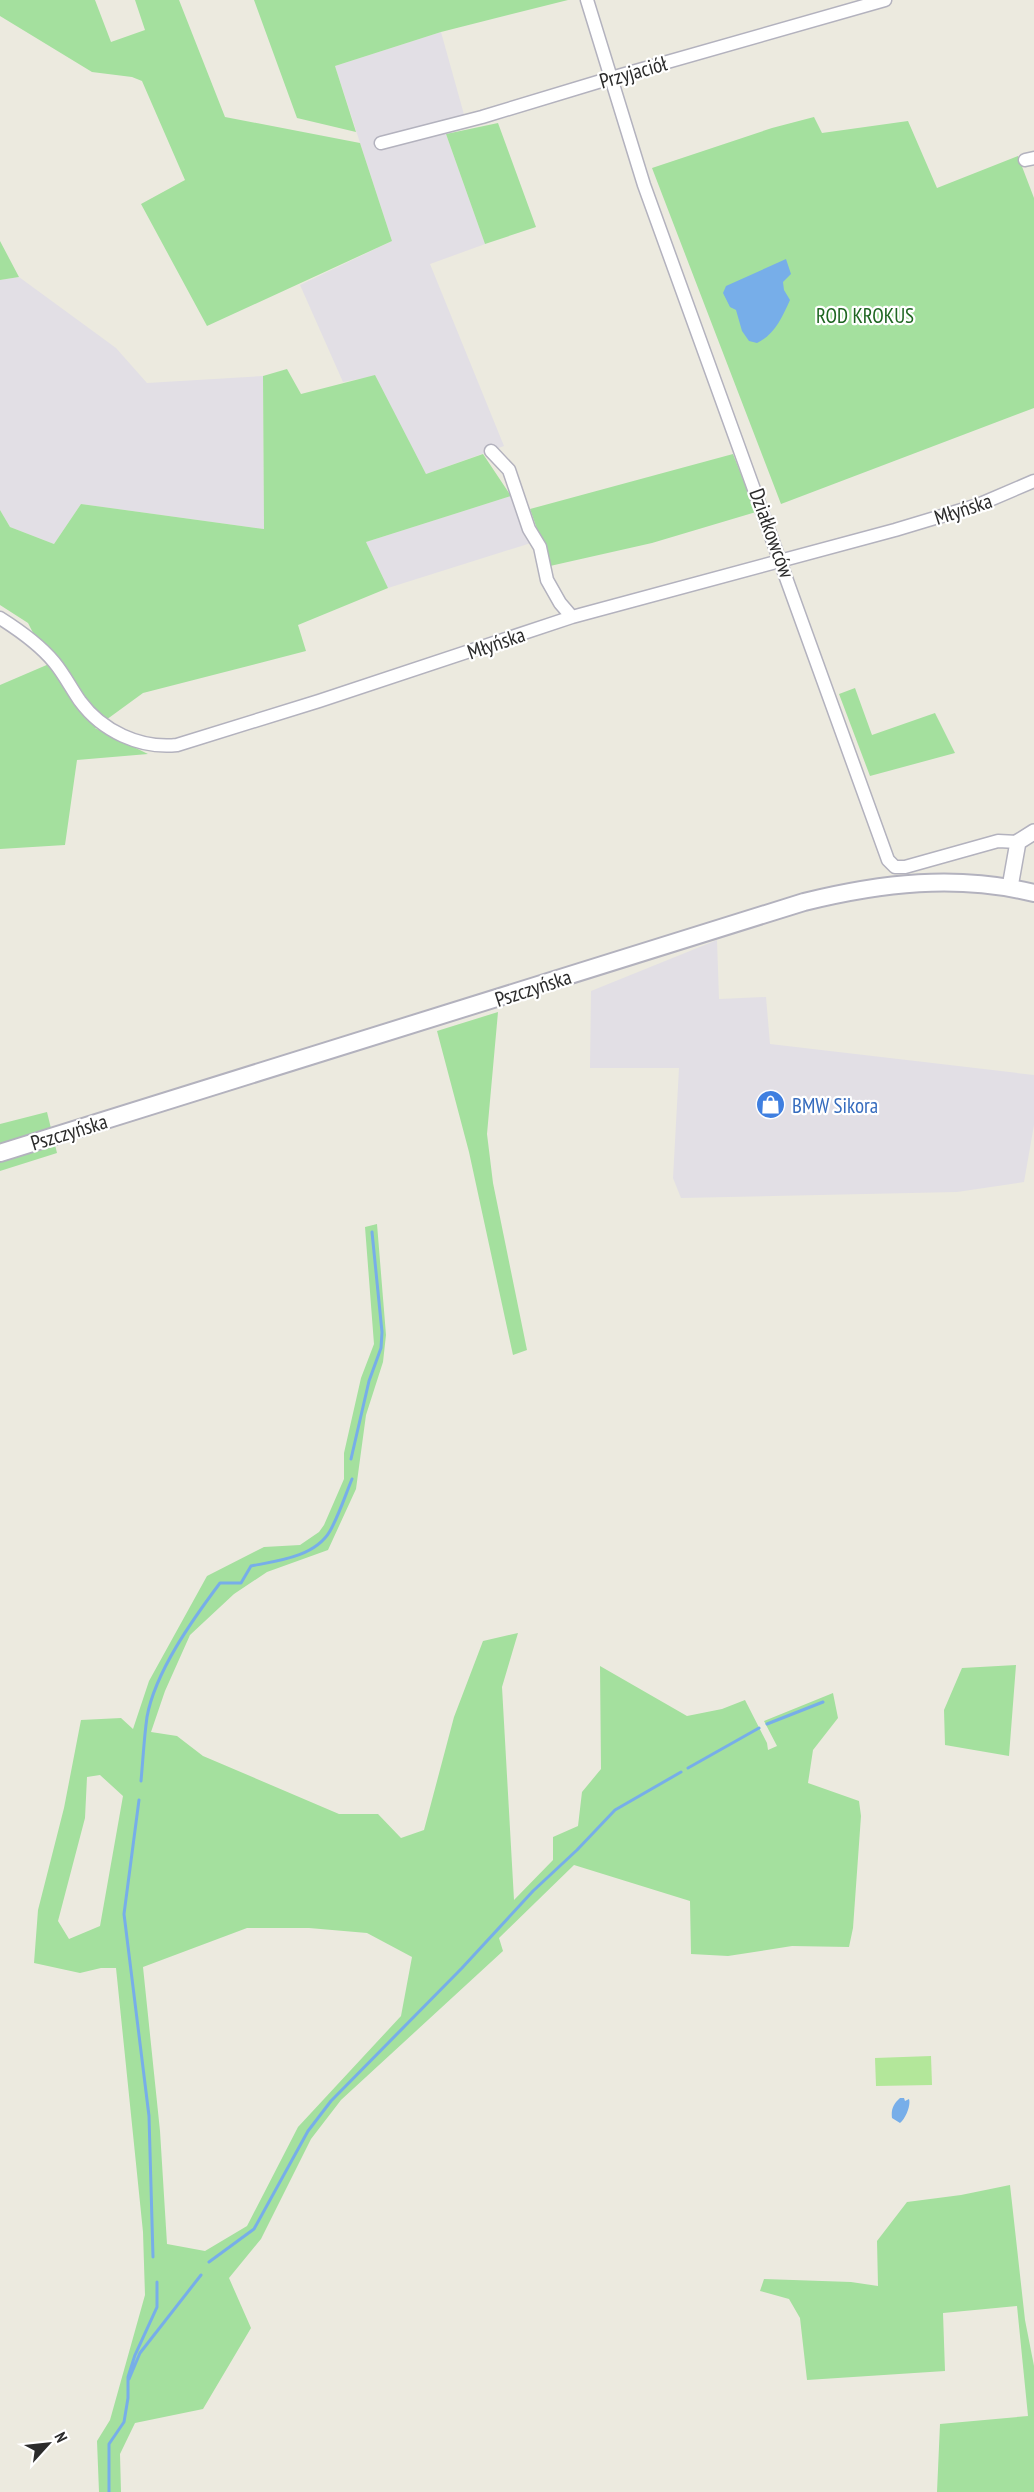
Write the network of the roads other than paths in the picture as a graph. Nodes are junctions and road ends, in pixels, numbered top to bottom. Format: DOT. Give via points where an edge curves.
graph roads {
  1 [pos="587,0"];
  2 [pos="885,0"];
  3 [pos="611,78"];
  4 [pos="381,142"];
  5 [pos="491,451"];
  6 [pos="1034,481"];
  7 [pos="782,561"];
  8 [pos="0,618"];
  9 [pos="572,618"];
  10 [pos="1034,832"];
  11 [pos="1018,842"];
  12 [pos="1010,887"];
  13 [pos="1034,893"];
  14 [pos="0,1153"];
  1 -- 3 [label="street, Działkowców"];
  2 -- 3 [label="street, Przyjaciół"];
  3 -- 4 [label="street, Przyjaciół"];
  3 -- 7 [label="street, Działkowców" via="645,185"];
  5 -- 9 [label="street" via="509,470 529,529 540,546 548,580"];
  6 -- 7 [label="street, Młyńska" via="978,506"];
  7 -- 9 [label="street, Młyńska"];
  7 -- 11 [label="street, Działkowców" via="891,864 905,867 998,841"];
  8 -- 9 [label="street, Młyńska" via="52,660 100,722 141,743 159,747 177,745 319,701"];
  10 -- 11 [label="street"];
  11 -- 12 [label="street"];
  12 -- 13 [label="main road, Pszczyńska"];
  12 -- 14 [label="main road, Pszczyńska" via="907,883 804,902"];
}
